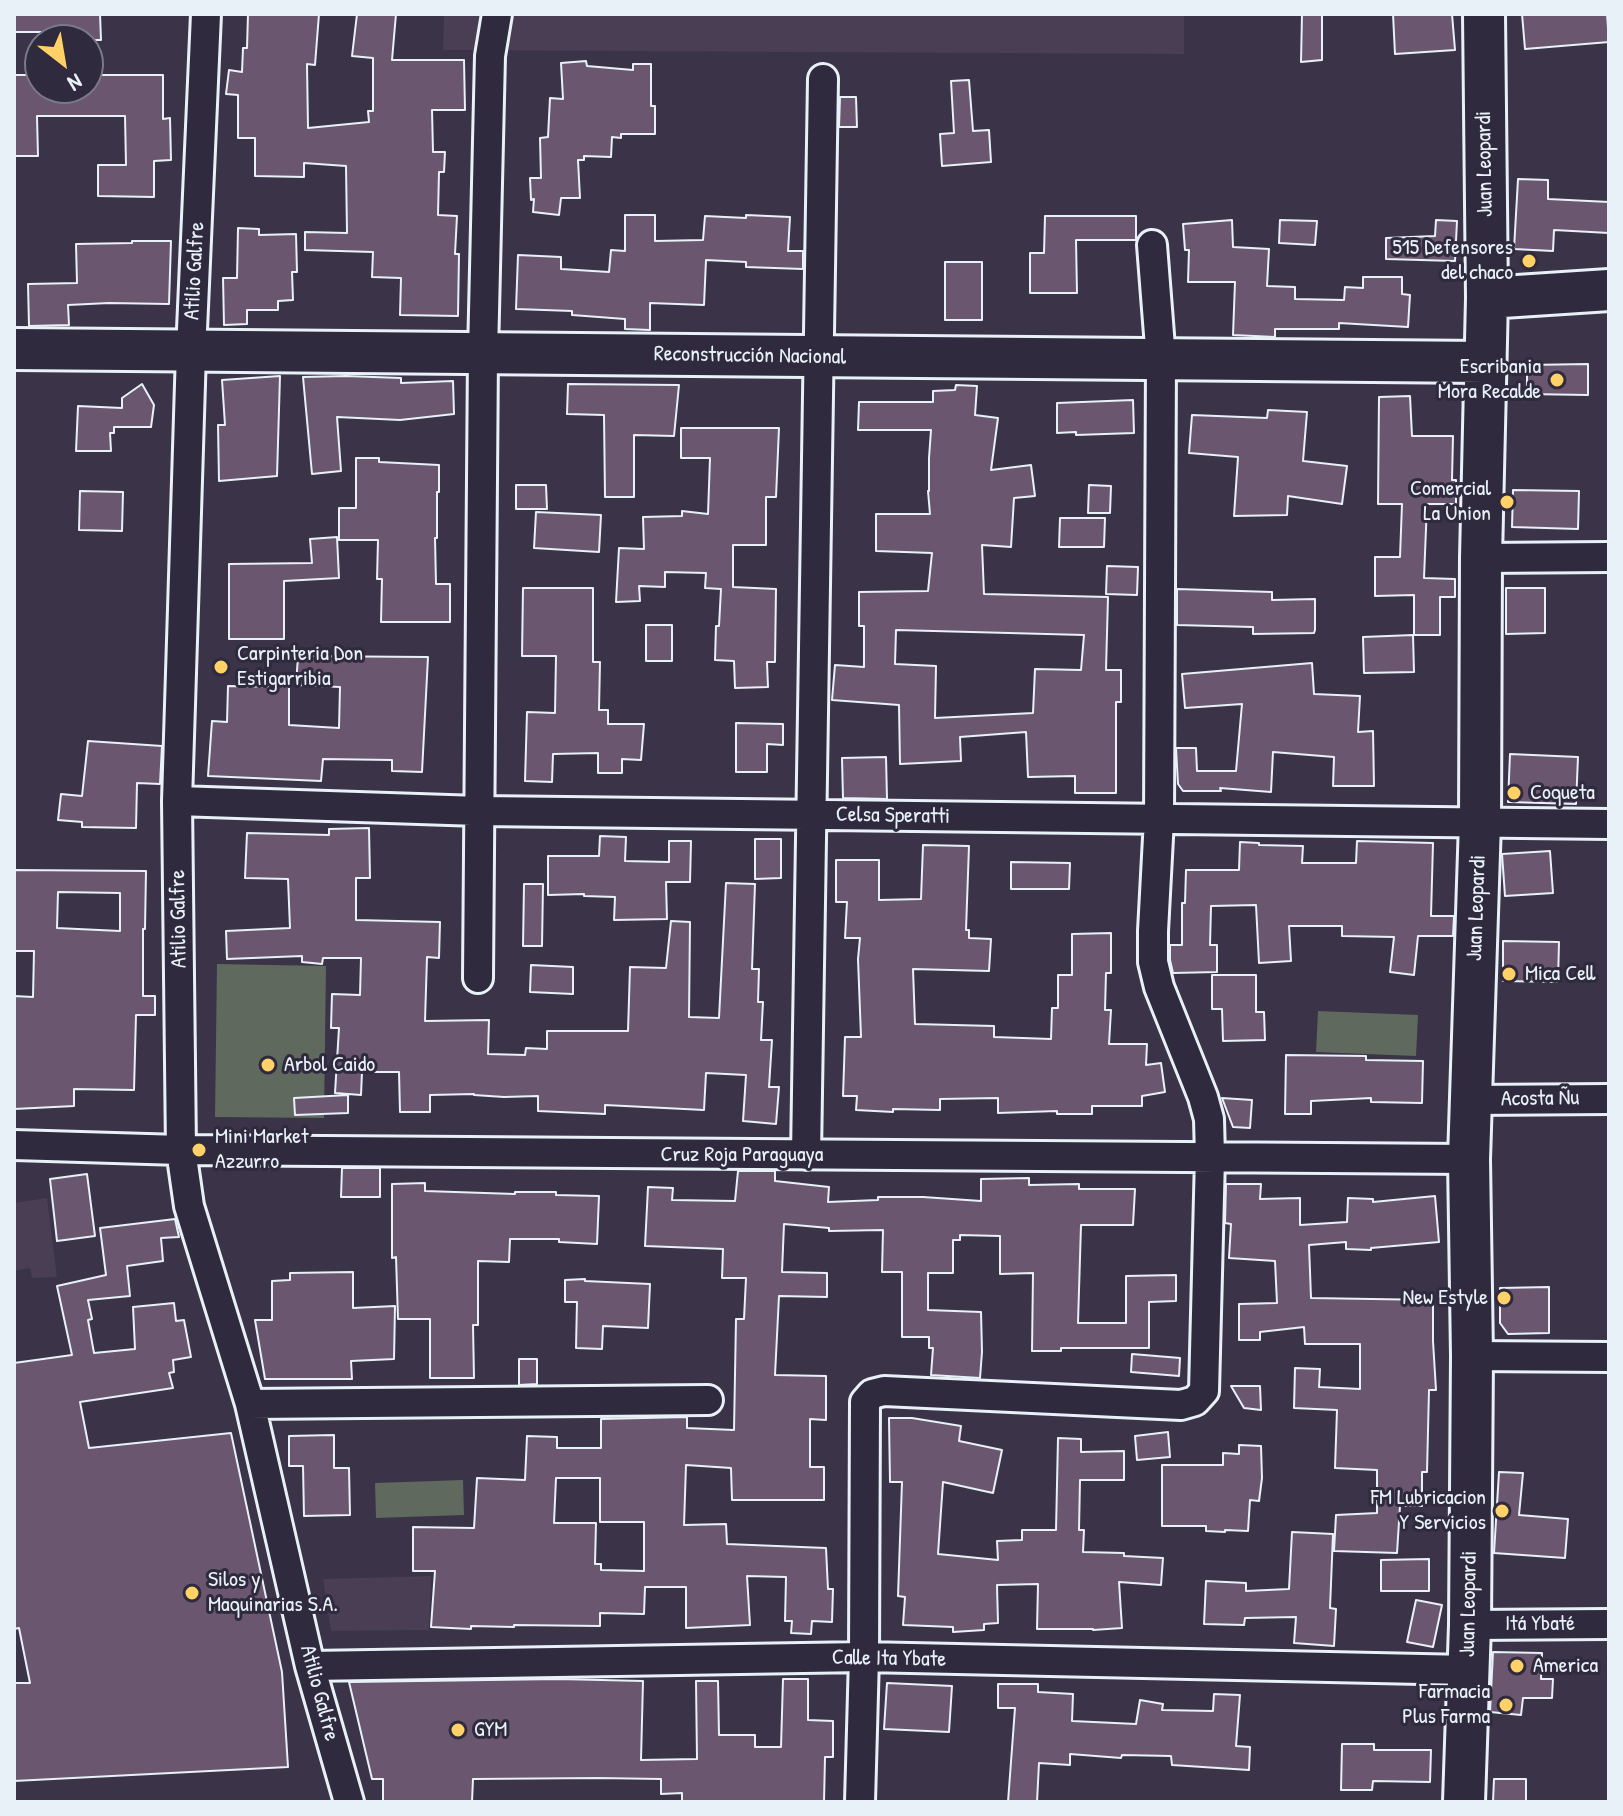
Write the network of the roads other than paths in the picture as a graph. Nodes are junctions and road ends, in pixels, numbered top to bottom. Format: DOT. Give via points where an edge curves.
graph roads {
  1 [pos="206,14"];
  2 [pos="497,14"];
  3 [pos="1484,14"];
  4 [pos="823,79"];
  5 [pos="1152,245"];
  6 [pos="1609,290"];
  7 [pos="1487,298"];
  8 [pos="14,349"];
  9 [pos="191,352"];
  10 [pos="483,354"];
  11 [pos="819,357"];
  12 [pos="1161,360"];
  13 [pos="1485,362"];
  14 [pos="1609,557"];
  15 [pos="1481,558"];
  16 [pos="177,801"];
  17 [pos="479,811"];
  18 [pos="811,815"];
  19 [pos="1159,819"];
  20 [pos="1480,822"];
  21 [pos="1609,824"];
  22 [pos="478,978"];
  23 [pos="1609,1099"];
  24 [pos="1471,1100"];
  25 [pos="14,1145"];
  26 [pos="181,1150"];
  27 [pos="806,1155"];
  28 [pos="1210,1157"];
  29 [pos="1469,1159"];
  30 [pos="1472,1356"];
  31 [pos="1609,1357"];
  32 [pos="708,1400"];
  33 [pos="250,1404"];
  34 [pos="1609,1624"];
  35 [pos="1470,1625"];
  36 [pos="864,1657"];
  37 [pos="310,1666"];
  38 [pos="1468,1670"];
  39 [pos="349,1802"];
  40 [pos="860,1802"];
  41 [pos="1464,1802"];
  1 -- 9 [label="street, Atilio Galfre"];
  2 -- 10 [label="street" via="490,56"];
  3 -- 7 [label="main road, Juan Leopardi"];
  4 -- 11 [label="street"];
  5 -- 12 [label="street"];
  6 -- 7 [label="main road"];
  7 -- 13 [label="main road, Juan Leopardi"];
  8 -- 9 [label="main road, Reconstrucción Nacional"];
  9 -- 10 [label="main road, Reconstrucción Nacional"];
  9 -- 16 [label="street, Atilio Galfre"];
  10 -- 11 [label="main road, Reconstrucción Nacional"];
  10 -- 17 [label="street"];
  11 -- 12 [label="main road, Reconstrucción Nacional"];
  11 -- 18 [label="street"];
  12 -- 13 [label="main road, Reconstrucción Nacional"];
  12 -- 19 [label="street"];
  13 -- 15 [label="main road, Juan Leopardi"];
  14 -- 15 [label="street"];
  15 -- 20 [label="main road, Juan Leopardi"];
  16 -- 17 [label="street, Celsa Speratti"];
  16 -- 26 [label="street, Atilio Galfre"];
  17 -- 18 [label="street, Celsa Speratti"];
  17 -- 22 [label="street"];
  18 -- 19 [label="street, Celsa Speratti"];
  18 -- 27 [label="street"];
  19 -- 20 [label="street, Celsa Speratti"];
  19 -- 28 [label="street" via="1153,962 1203,1097"];
  20 -- 21 [label="street, Celsa Speratti"];
  20 -- 24 [label="main road, Juan Leopardi"];
  23 -- 24 [label="street, Acosta Ñu"];
  24 -- 29 [label="main road, Juan Leopardi"];
  25 -- 26 [label="street, Cruz Roja Paraguaya"];
  26 -- 27 [label="street, Cruz Roja Paraguaya"];
  26 -- 33 [label="street, Atilio Galfre" via="189,1206"];
  27 -- 28 [label="street, Cruz Roja Paraguaya"];
  28 -- 29 [label="street, Cruz Roja Paraguaya"];
  28 -- 36 [label="street" via="1204,1391 1195,1401 1181,1405 884,1391 865,1402"];
  29 -- 30 [label="main road, Juan Leopardi"];
  30 -- 31 [label="street"];
  30 -- 35 [label="main road, Juan Leopardi"];
  32 -- 33 [label="street"];
  33 -- 37 [label="street, Atilio Galfre"];
  34 -- 35 [label="street, Itá Ybaté"];
  35 -- 38 [label="main road, Juan Leopardi"];
  36 -- 37 [label="street, Calle Ita Ybate"];
  36 -- 38 [label="street, Calle Ita Ybate"];
  36 -- 40 [label="street"];
  37 -- 39 [label="street, Atilio Galfre"];
  38 -- 41 [label="main road, Juan Leopardi"];
}
